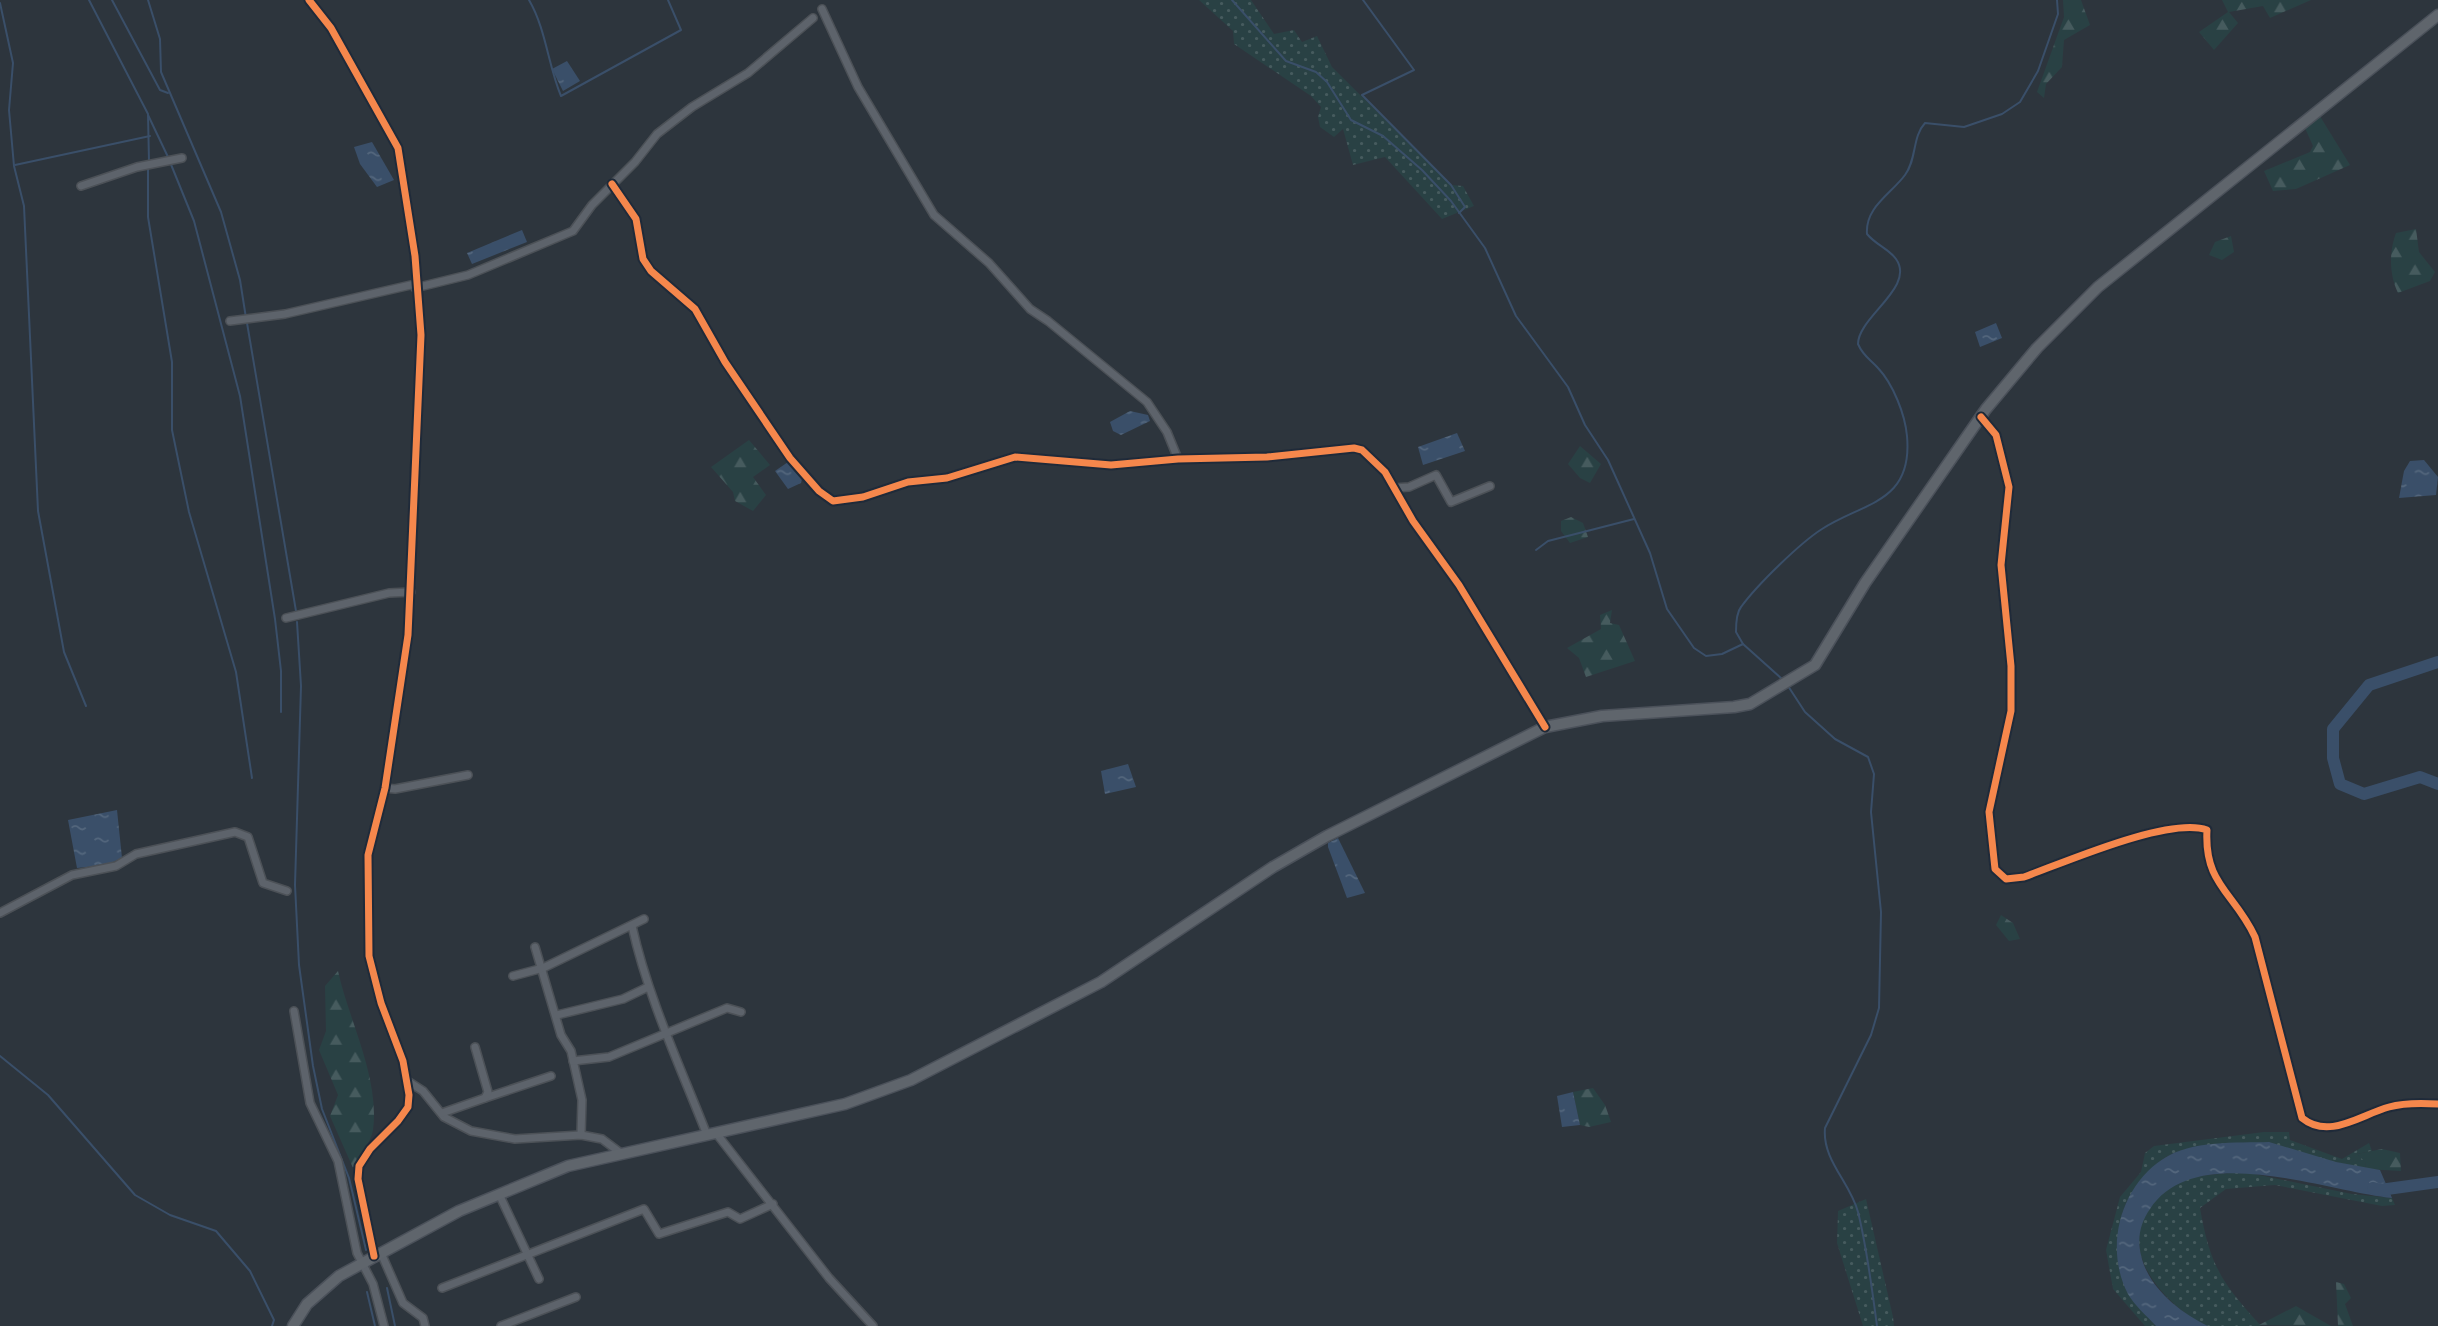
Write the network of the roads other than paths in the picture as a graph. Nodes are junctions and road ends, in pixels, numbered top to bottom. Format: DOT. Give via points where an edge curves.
graph roads {
  1 [pos="309,0"];
  2 [pos="822,9"];
  3 [pos="2438,15"];
  4 [pos="813,19"];
  5 [pos="182,158"];
  6 [pos="612,184"];
  7 [pos="81,187"];
  8 [pos="415,286"];
  9 [pos="230,321"];
  10 [pos="1981,417"];
  11 [pos="1178,459"];
  12 [pos="1490,486"];
  13 [pos="1394,488"];
  14 [pos="411,592"];
  15 [pos="286,618"];
  16 [pos="1545,727"];
  17 [pos="468,775"];
  18 [pos="385,788"];
  19 [pos="287,891"];
  20 [pos="0,913"];
  21 [pos="644,919"];
  22 [pos="632,926"];
  23 [pos="535,947"];
  24 [pos="543,968"];
  25 [pos="513,976"];
  26 [pos="648,987"];
  27 [pos="294,1010"];
  28 [pos="741,1012"];
  29 [pos="557,1014"];
  30 [pos="666,1032"];
  31 [pos="475,1047"];
  32 [pos="573,1061"];
  33 [pos="551,1076"];
  34 [pos="409,1082"];
  35 [pos="485,1098"];
  36 [pos="2438,1104"];
  37 [pos="442,1113"];
  38 [pos="711,1134"];
  39 [pos="581,1135"];
  40 [pos="622,1154"];
  41 [pos="499,1194"];
  42 [pos="773,1204"];
  43 [pos="528,1254"];
  44 [pos="373,1257"];
  45 [pos="539,1279"];
  46 [pos="442,1288"];
  47 [pos="576,1297"];
  48 [pos="293,1326"];
  49 [pos="384,1326"];
  50 [pos="425,1326"];
  51 [pos="501,1326"];
  52 [pos="873,1326"];
  1 -- 8 [label="street" via="331,28 398,148 415,256"];
  2 -- 11 [label="street" via="858,87 934,215 989,263 1030,309 1147,402"];
  3 -- 10 [label="main road" via="2098,287 2037,348"];
  4 -- 6 [label="street" via="748,73 657,134"];
  5 -- 7 [label="street" via="137,167"];
  6 -- 8 [label="street" via="573,231 468,275"];
  6 -- 11 [label="street" via="636,219 643,259 651,271 695,309 790,458 833,501 908,482 947,478 1015,457 1111,465"];
  8 -- 9 [label="street"];
  8 -- 14 [label="street" via="421,335"];
  10 -- 16 [label="main road" via="1865,583 1815,665 1801,675 1734,708 1602,716"];
  10 -- 36 [label="street" via="1996,435 2009,487 2001,565 2011,711 1989,812 1995,869 2006,878 2024,877 2153,834 2187,826 2207,830 2212,877 2245,916 2255,937 2302,1118 2312,1126 2329,1128 2390,1107"];
  11 -- 13 [label="street" via="1267,457 1354,447 1379,465"];
  12 -- 13 [label="street" via="1451,502 1436,475"];
  13 -- 16 [label="street"];
  14 -- 15 [label="street" via="389,593"];
  14 -- 18 [label="street"];
  16 -- 38 [label="main road" via="1327,836 1101,982 979,1047 911,1080 845,1104"];
  17 -- 18 [label="street"];
  18 -- 34 [label="street" via="368,855 369,956"];
  19 -- 20 [label="street" via="263,883 248,837 235,832 136,854 116,866 72,875"];
  21 -- 22 [label="street"];
  22 -- 24 [label="street"];
  22 -- 26 [label="street"];
  23 -- 24 [label="street"];
  24 -- 25 [label="street"];
  24 -- 29 [label="street"];
  26 -- 29 [label="street" via="623,999"];
  26 -- 30 [label="street"];
  27 -- 44 [label="street" via="310,1103 338,1161 357,1253"];
  28 -- 30 [label="street" via="727,1008"];
  29 -- 32 [label="street"];
  30 -- 32 [label="street" via="609,1057"];
  30 -- 38 [label="street"];
  31 -- 35 [label="street" via="488,1092"];
  32 -- 39 [label="street" via="582,1100"];
  33 -- 35 [label="street"];
  34 -- 37 [label="street" via="423,1090"];
  34 -- 44 [label="street" via="408,1107 359,1166"];
  35 -- 37 [label="street"];
  37 -- 39 [label="street" via="471,1131 515,1139"];
  38 -- 40 [label="main road"];
  38 -- 42 [label="street"];
  39 -- 40 [label="street" via="602,1139"];
  40 -- 41 [label="main road" via="568,1166"];
  41 -- 43 [label="street"];
  41 -- 44 [label="main road"];
  42 -- 43 [label="street" via="740,1219 728,1212 659,1234 644,1209"];
  42 -- 52 [label="street" via="829,1279"];
  43 -- 45 [label="street"];
  43 -- 46 [label="street"];
  44 -- 48 [label="main road" via="339,1276 307,1304"];
  44 -- 49 [label="street"];
  44 -- 50 [label="street" via="403,1303 423,1318"];
  47 -- 51 [label="street"];
}
